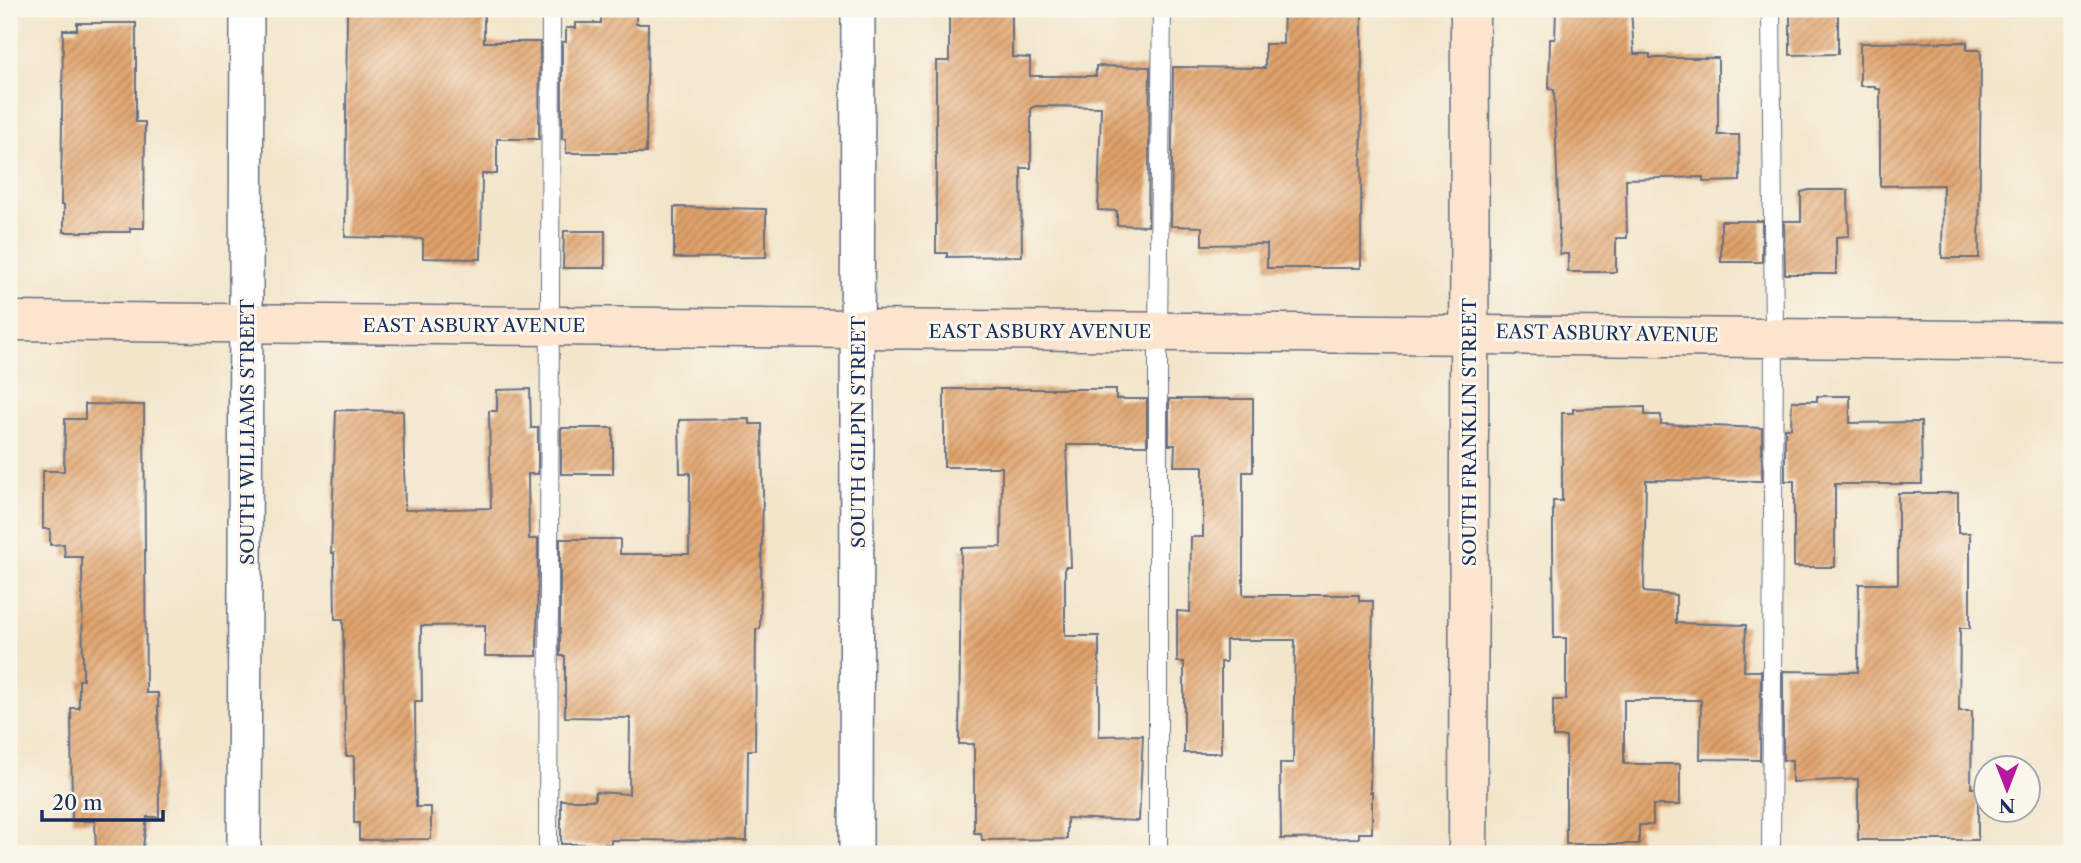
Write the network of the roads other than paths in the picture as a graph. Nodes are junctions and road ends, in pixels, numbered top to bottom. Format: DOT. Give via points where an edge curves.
graph roads {
  1 [pos="247,9"];
  2 [pos="551,9"];
  3 [pos="858,9"];
  4 [pos="1162,9"];
  5 [pos="1470,9"];
  6 [pos="1771,9"];
  7 [pos="9,321"];
  8 [pos="248,323"];
  9 [pos="549,324"];
  10 [pos="858,330"];
  11 [pos="1158,331"];
  12 [pos="1469,332"];
  13 [pos="1774,335"];
  14 [pos="2072,341"];
  15 [pos="244,854"];
  16 [pos="548,854"];
  17 [pos="856,854"];
  18 [pos="1158,854"];
  19 [pos="1468,854"];
  20 [pos="1771,854"];
  1 -- 8 [label="street, SOUTH WILLIAMS STREET"];
  2 -- 9 [label="lane"];
  3 -- 10 [label="street, SOUTH GILPIN STREET"];
  4 -- 11 [label="lane"];
  5 -- 12 [label="street, SOUTH FRANKLIN STREET"];
  6 -- 13 [label="lane"];
  7 -- 8 [label="street, EAST ASBURY AVENUE"];
  8 -- 9 [label="street, EAST ASBURY AVENUE"];
  8 -- 15 [label="street, SOUTH WILLIAMS STREET"];
  9 -- 10 [label="street, EAST ASBURY AVENUE"];
  9 -- 16 [label="lane"];
  10 -- 11 [label="street, EAST ASBURY AVENUE"];
  10 -- 17 [label="street, SOUTH GILPIN STREET"];
  11 -- 12 [label="street, EAST ASBURY AVENUE"];
  11 -- 18 [label="lane"];
  12 -- 13 [label="street, EAST ASBURY AVENUE"];
  12 -- 19 [label="street, SOUTH FRANKLIN STREET"];
  13 -- 14 [label="street, EAST ASBURY AVENUE"];
  13 -- 20 [label="lane"];
}
